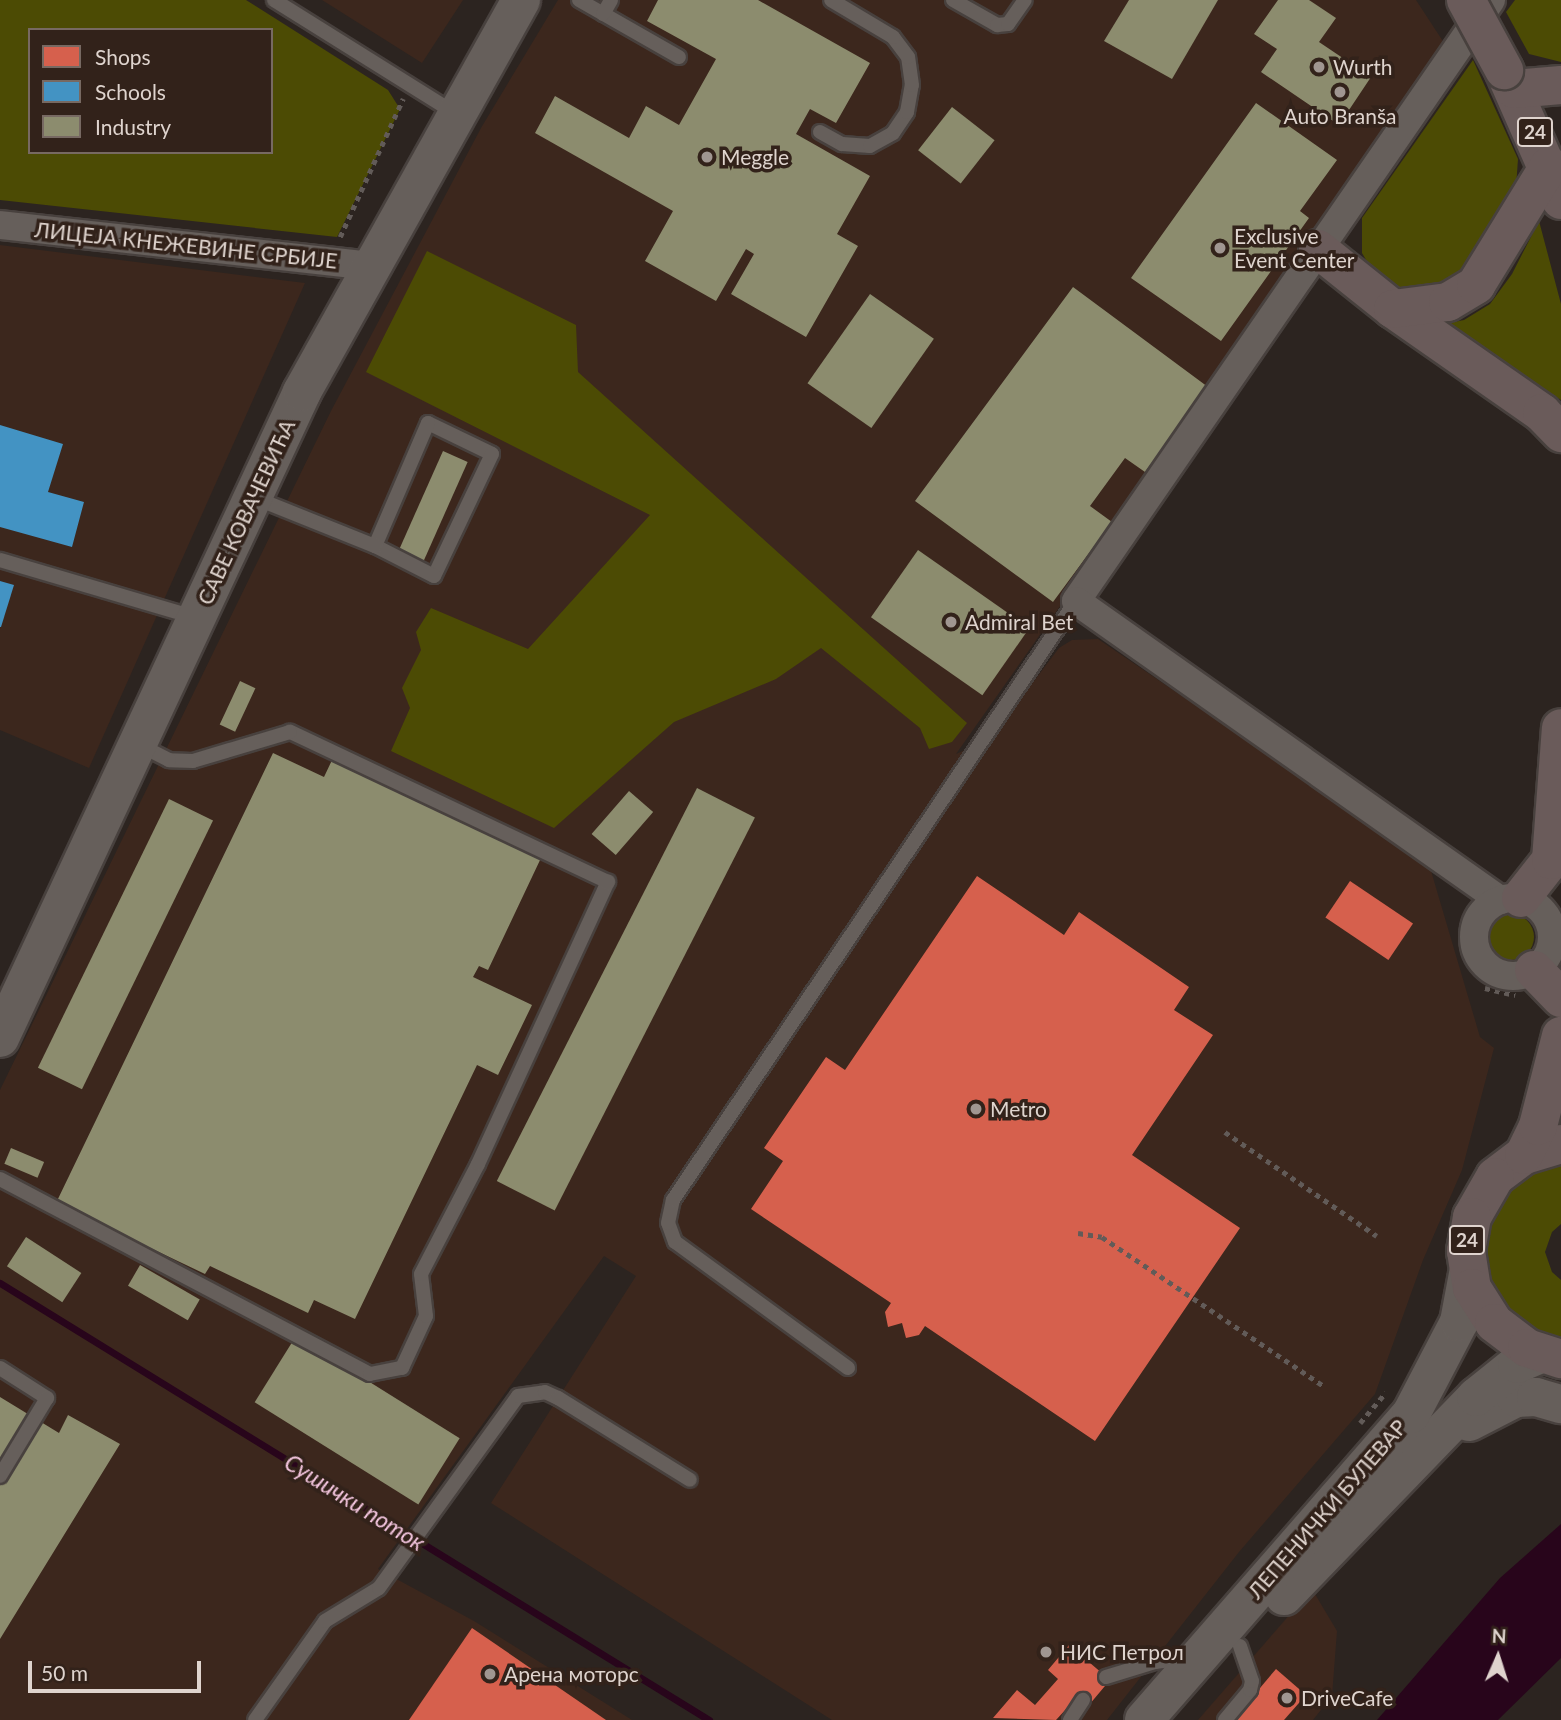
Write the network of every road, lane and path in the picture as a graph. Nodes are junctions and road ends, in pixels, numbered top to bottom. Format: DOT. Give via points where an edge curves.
graph roads {
  1 [pos="274,0"];
  2 [pos="521,0"];
  3 [pos="579,0"];
  4 [pos="611,0"];
  5 [pos="831,0"];
  6 [pos="953,0"];
  7 [pos="1025,0"];
  8 [pos="1466,0"];
  9 [pos="1491,0"];
  10 [pos="603,14"];
  11 [pos="679,57"];
  12 [pos="1509,80"];
  13 [pos="1561,85"];
  14 [pos="409,86"];
  15 [pos="455,113"];
  16 [pos="820,132"];
  17 [pos="1558,193"];
  18 [pos="0,225"];
  19 [pos="330,242"];
  20 [pos="1318,249"];
  21 [pos="371,265"];
  22 [pos="1393,309"];
  23 [pos="1561,433"];
  24 [pos="252,496"];
  25 [pos="375,546"];
  26 [pos="0,560"];
  27 [pos="1076,601"];
  28 [pos="197,617"];
  29 [pos="1561,728"];
  30 [pos="140,746"];
  31 [pos="1510,899"];
  32 [pos="1485,988"];
  33 [pos="1540,988"];
  34 [pos="1561,1036"];
  35 [pos="0,1038"];
  36 [pos="1224,1132"];
  37 [pos="1561,1143"];
  38 [pos="1524,1155"];
  39 [pos="0,1179"];
  40 [pos="1078,1233"];
  41 [pos="1377,1236"];
  42 [pos="1468,1274"];
  43 [pos="1550,1356"];
  44 [pos="0,1368"];
  45 [pos="848,1368"];
  46 [pos="1324,1387"];
  47 [pos="1561,1404"];
  48 [pos="1417,1455"];
  49 [pos="0,1476"];
  50 [pos="690,1480"];
  51 [pos="1240,1646"];
  52 [pos="1198,1657"];
  53 [pos="1106,1676"];
  54 [pos="1083,1700"];
  55 [pos="255,1720"];
  56 [pos="1070,1720"];
  57 [pos="1144,1720"];
  58 [pos="1173,1720"];
  59 [pos="1225,1720"];
  1 -- 14 [label="lane"];
  2 -- 15 [label="main road, САВЕ КОВАЧЕВИЋА"];
  3 -- 10 [label="lane"];
  4 -- 10 [label="lane"];
  5 -- 16 [label="lane" via="893,37 908,57 912,85 906,112 893,133 870,146 842,144"];
  6 -- 7 [label="lane" via="997,25 1008,24"];
  8 -- 12 [label="main road, 24, bridge"];
  9 -- 20 [label="street"];
  10 -- 11 [label="lane"];
  12 -- 13 [label="main road"];
  12 -- 17 [label="main road, 24"];
  14 -- 15 [label="lane"];
  14 -- 19 [label="path" via="341,237"];
  15 -- 21 [label="main road, САВЕ КОВАЧЕВИЋА"];
  17 -- 22 [label="main road" via="1476,285 1436,306"];
  18 -- 21 [label="street, ЛИЦЕЈА КНЕЖЕВИНЕ СРБИЈЕ"];
  20 -- 22 [label="main road"];
  20 -- 27 [label="street"];
  21 -- 24 [label="main road, САВЕ КОВАЧЕВИЋА"];
  22 -- 23 [label="main road" via="1542,414"];
  24 -- 25 [label="lane"];
  24 -- 28 [label="main road, САВЕ КОВАЧЕВИЋА"];
  25 -- 25 [label="lane" via="434,576 492,454 428,423"];
  26 -- 28 [label="lane"];
  27 -- 31 [label="street"];
  27 -- 45 [label="lane" via="674,1200 668,1223 675,1242"];
  28 -- 30 [label="main road, САВЕ КОВАЧЕВИЋА"];
  29 -- 31 [label="main road" via="1551,860 1542,877"];
  30 -- 35 [label="main road, САВЕ КОВАЧЕВИЋА"];
  30 -- 39 [label="lane" via="169,761 193,761 290,732 608,882 478,1164 421,1274 426,1316 402,1367 370,1374"];
  31 -- 33 [label="street" via="1544,912 1550,923 1550,950"];
  31 -- 33 [label="street" via="1480,916 1475,928 1478,954 1485,964"];
  32 -- 33 [label="path"];
  34 -- 38 [label="main road, 24" via="1538,1126"];
  36 -- 41 [label="path"];
  37 -- 38 [label="main road, 24"];
  38 -- 42 [label="main road, 24" via="1495,1177 1476,1206 1467,1240"];
  40 -- 46 [label="path" via="1102,1237"];
  42 -- 43 [label="main road, 24" via="1494,1323 1515,1342"];
  42 -- 52 [label="main road, ЛЕПЕНИЧКИ БУЛЕВАР" via="1460,1322 1411,1414"];
  43 -- 48 [label="main road, ЛЕПЕНИЧКИ БУЛЕВАР" via="1499,1377"];
  44 -- 49 [label="lane" via="47,1398"];
  47 -- 48 [label="main road" via="1536,1397 1506,1401"];
  48 -- 51 [label="main road, ЛЕПЕНИЧКИ БУЛЕВАР"];
  50 -- 55 [label="lane" via="558,1398 532,1392 518,1396 387,1576 366,1598 325,1621"];
  51 -- 58 [label="main road, ЛЕПЕНИЧКИ БУЛЕВАР"];
  51 -- 59 [label="lane" via="1251,1672 1250,1690"];
  52 -- 53 [label="lane" via="1155,1662"];
  52 -- 57 [label="main road, ЛЕПЕНИЧКИ БУЛЕВАР"];
  54 -- 56 [label="lane"];
}
